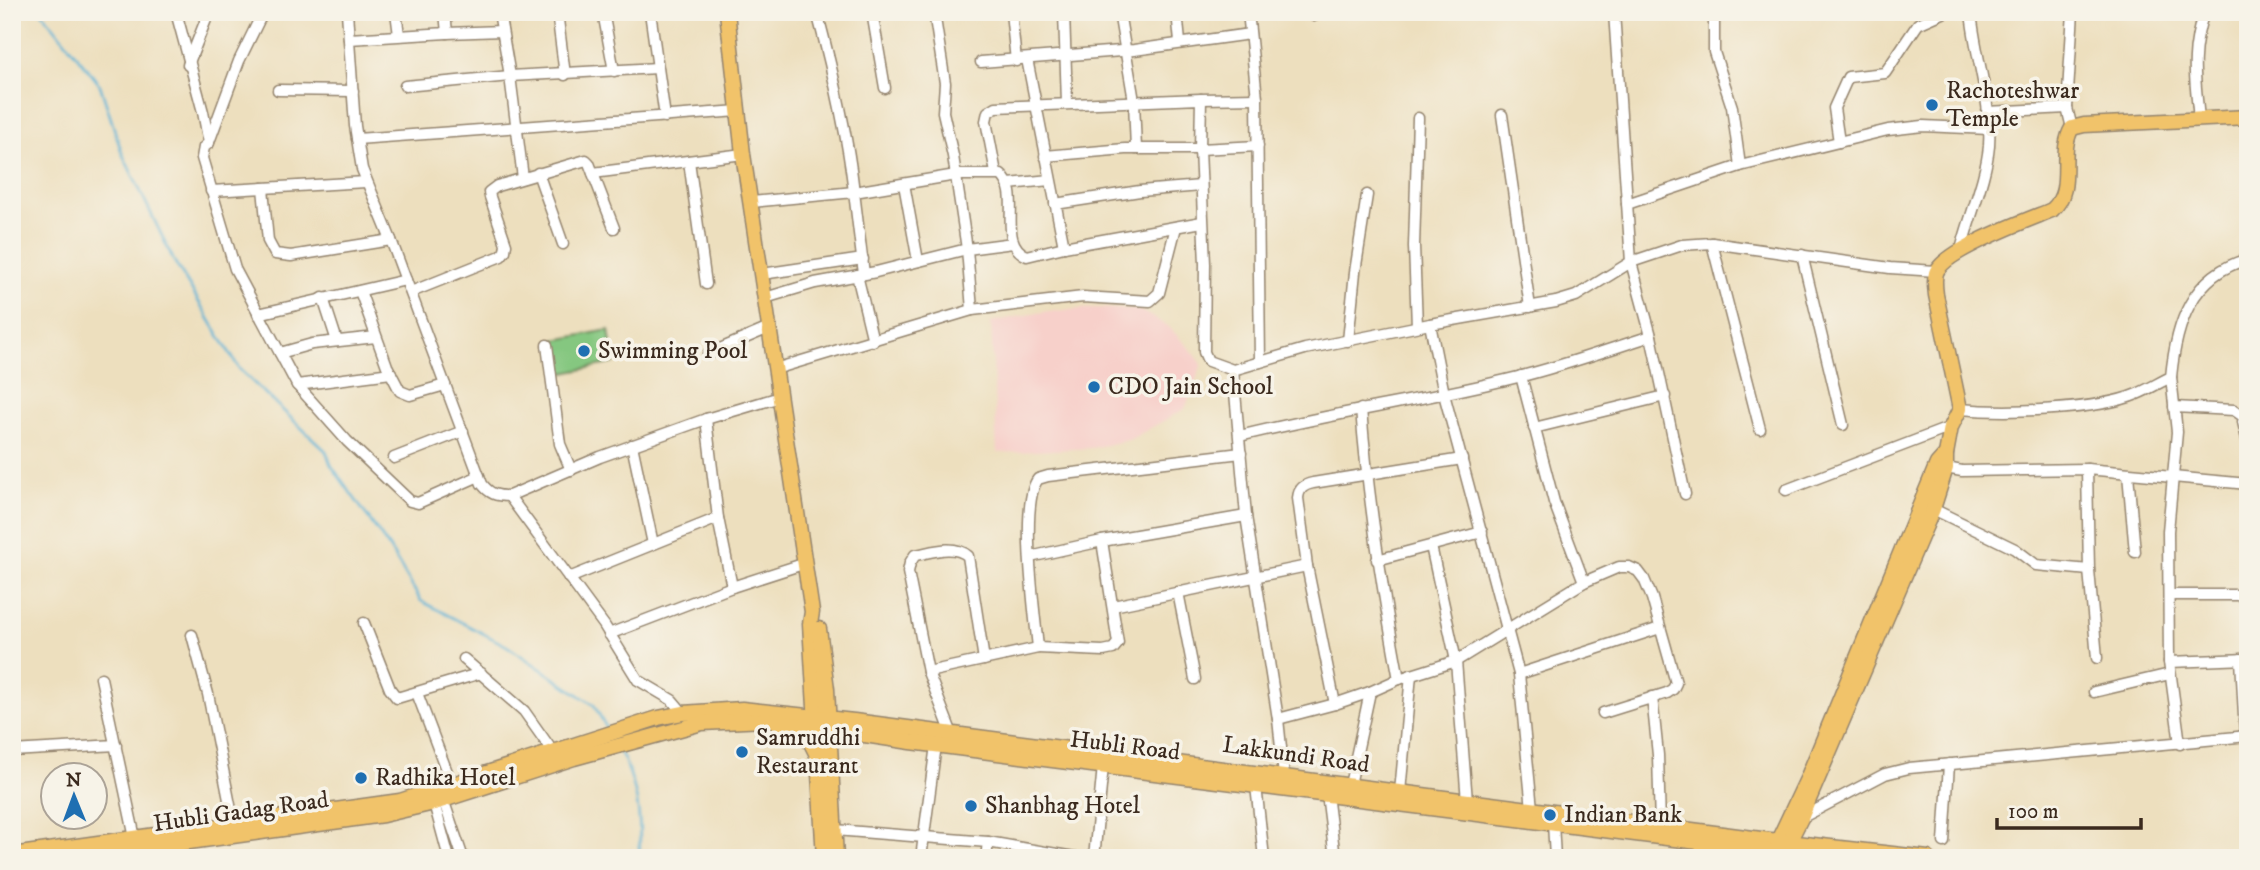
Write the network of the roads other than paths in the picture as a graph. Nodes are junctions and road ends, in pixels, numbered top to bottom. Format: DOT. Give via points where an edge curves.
graph roads {
  1 [pos="176,12"];
  2 [pos="209,12"];
  3 [pos="263,12"];
  4 [pos="347,12"];
  5 [pos="396,12"];
  6 [pos="445,12"];
  7 [pos="499,12"];
  8 [pos="557,12"];
  9 [pos="603,12"];
  10 [pos="650,12"];
  11 [pos="727,12"];
  12 [pos="817,12"];
  13 [pos="872,12"];
  14 [pos="934,12"];
  15 [pos="1011,12"];
  16 [pos="1064,12"];
  17 [pos="1119,12"];
  18 [pos="1177,12"];
  19 [pos="1248,12"];
  20 [pos="1614,12"];
  21 [pos="1714,12"];
  22 [pos="1945,12"];
  23 [pos="1970,12"];
  24 [pos="2073,12"];
  25 [pos="2204,12"];
  26 [pos="502,31"];
  27 [pos="447,33"];
  28 [pos="1250,34"];
  29 [pos="399,35"];
  30 [pos="349,39"];
  31 [pos="1180,42"];
  32 [pos="1124,50"];
  33 [pos="1067,54"];
  34 [pos="1021,60"];
  35 [pos="981,62"];
  36 [pos="188,65"];
  37 [pos="658,68"];
  38 [pos="614,71"];
  39 [pos="565,75"];
  40 [pos="510,76"];
  41 [pos="405,86"];
  42 [pos="885,88"];
  43 [pos="278,90"];
  44 [pos="353,91"];
  45 [pos="1257,98"];
  46 [pos="1201,99"];
  47 [pos="1134,101"];
  48 [pos="1067,103"];
  49 [pos="1036,105"];
  50 [pos="2067,108"];
  51 [pos="739,111"];
  52 [pos="1987,112"];
  53 [pos="1502,115"];
  54 [pos="665,117"];
  55 [pos="2248,117"];
  56 [pos="1418,118"];
  57 [pos="2199,119"];
  58 [pos="517,128"];
  59 [pos="2072,128"];
  60 [pos="1989,129"];
  61 [pos="357,139"];
  62 [pos="1839,142"];
  63 [pos="209,143"];
  64 [pos="1258,146"];
  65 [pos="1136,149"];
  66 [pos="1200,149"];
  67 [pos="743,154"];
  68 [pos="1045,156"];
  69 [pos="689,161"];
  70 [pos="1740,166"];
  71 [pos="538,173"];
  72 [pos="593,173"];
  73 [pos="996,173"];
  74 [pos="956,175"];
  75 [pos="523,178"];
  76 [pos="1050,180"];
  77 [pos="366,182"];
  78 [pos="904,184"];
  79 [pos="1009,184"];
  80 [pos="1201,186"];
  81 [pos="263,188"];
  82 [pos="211,191"];
  83 [pos="855,192"];
  84 [pos="1367,195"];
  85 [pos="752,202"];
  86 [pos="1055,204"];
  87 [pos="1627,204"];
  88 [pos="1202,222"];
  89 [pos="1176,227"];
  90 [pos="614,228"];
  91 [pos="391,240"];
  92 [pos="1013,243"];
  93 [pos="1712,243"];
  94 [pos="563,244"];
  95 [pos="1064,247"];
  96 [pos="967,249"];
  97 [pos="1961,250"];
  98 [pos="1802,255"];
  99 [pos="863,259"];
  100 [pos="2248,259"];
  101 [pos="918,261"];
  102 [pos="1631,262"];
  103 [pos="1936,271"];
  104 [pos="762,274"];
  105 [pos="861,275"];
  106 [pos="406,280"];
  107 [pos="706,284"];
  108 [pos="360,291"];
  109 [pos="411,292"];
  110 [pos="323,298"];
  111 [pos="765,298"];
  112 [pos="1530,307"];
  113 [pos="972,310"];
  114 [pos="258,314"];
  115 [pos="1430,324"];
  116 [pos="1417,326"];
  117 [pos="769,328"];
  118 [pos="1651,336"];
  119 [pos="376,337"];
  120 [pos="337,341"];
  121 [pos="873,341"];
  122 [pos="1348,341"];
  123 [pos="547,345"];
  124 [pos="280,353"];
  125 [pos="708,354"];
  126 [pos="1261,362"];
  127 [pos="775,369"];
  128 [pos="1233,370"];
  129 [pos="391,373"];
  130 [pos="1521,376"];
  131 [pos="2171,377"];
  132 [pos="445,384"];
  133 [pos="297,385"];
  134 [pos="1444,394"];
  135 [pos="1665,396"];
  136 [pos="780,397"];
  137 [pos="2174,407"];
  138 [pos="1960,409"];
  139 [pos="1361,410"];
  140 [pos="2246,416"];
  141 [pos="706,419"];
  142 [pos="1843,425"];
  143 [pos="1951,427"];
  144 [pos="1534,428"];
  145 [pos="1760,429"];
  146 [pos="463,431"];
  147 [pos="1240,436"];
  148 [pos="2248,443"];
  149 [pos="632,445"];
  150 [pos="1241,453"];
  151 [pos="394,458"];
  152 [pos="1462,459"];
  153 [pos="1946,461"];
  154 [pos="2087,469"];
  155 [pos="571,470"];
  156 [pos="1366,474"];
  157 [pos="2128,474"];
  158 [pos="479,476"];
  159 [pos="2175,477"];
  160 [pos="2248,484"];
  161 [pos="1786,490"];
  162 [pos="1685,494"];
  163 [pos="509,496"];
  164 [pos="1933,509"];
  165 [pos="1246,516"];
  166 [pos="718,517"];
  167 [pos="1920,522"];
  168 [pos="1482,532"];
  169 [pos="1102,541"];
  170 [pos="653,544"];
  171 [pos="1431,546"];
  172 [pos="2135,552"];
  173 [pos="1030,557"];
  174 [pos="1377,560"];
  175 [pos="806,564"];
  176 [pos="1307,566"];
  177 [pos="2089,570"];
  178 [pos="1255,576"];
  179 [pos="569,578"];
  180 [pos="1584,582"];
  181 [pos="732,587"];
  182 [pos="1178,592"];
  183 [pos="2169,595"];
  184 [pos="2248,595"];
  185 [pos="1113,606"];
  186 [pos="364,623"];
  187 [pos="1660,628"];
  188 [pos="1506,630"];
  189 [pos="609,634"];
  190 [pos="192,635"];
  191 [pos="1038,648"];
  192 [pos="2097,658"];
  193 [pos="464,659"];
  194 [pos="2244,659"];
  195 [pos="984,660"];
  196 [pos="1456,661"];
  197 [pos="2169,668"];
  198 [pos="928,672"];
  199 [pos="481,673"];
  200 [pos="1519,674"];
  201 [pos="1411,675"];
  202 [pos="101,678"];
  203 [pos="1399,678"];
  204 [pos="1195,680"];
  205 [pos="821,689"];
  206 [pos="1370,692"];
  207 [pos="2094,692"];
  208 [pos="417,693"];
  209 [pos="2245,695"];
  210 [pos="1651,697"];
  211 [pos="1335,704"];
  212 [pos="682,713"];
  213 [pos="1603,713"];
  214 [pos="786,719"];
  215 [pos="1278,719"];
  216 [pos="823,724"];
  217 [pos="856,728"];
  218 [pos="952,734"];
  219 [pos="2246,736"];
  220 [pos="2180,744"];
  221 [pos="116,745"];
  222 [pos="936,745"];
  223 [pos="12,751"];
  224 [pos="553,752"];
  225 [pos="825,757"];
  226 [pos="574,758"];
  227 [pos="1950,764"];
  228 [pos="1104,766"];
  229 [pos="1284,776"];
  230 [pos="452,785"];
  231 [pos="1350,785"];
  232 [pos="1256,786"];
  233 [pos="1400,792"];
  234 [pos="1327,794"];
  235 [pos="438,801"];
  236 [pos="1467,801"];
  237 [pos="1532,809"];
  238 [pos="1801,818"];
  239 [pos="1553,823"];
  240 [pos="234,825"];
  241 [pos="1660,826"];
  242 [pos="835,830"];
  243 [pos="135,838"];
  244 [pos="923,838"];
  245 [pos="988,842"];
  246 [pos="1944,842"];
  247 [pos="1779,850"];
  248 [pos="152,852"];
  249 [pos="12,855"];
  250 [pos="1055,856"];
  251 [pos="74,858"];
  252 [pos="449,858"];
  253 [pos="463,858"];
  254 [pos="824,858"];
  255 [pos="836,858"];
  256 [pos="920,858"];
  257 [pos="986,858"];
  258 [pos="1080,858"];
  259 [pos="1094,858"];
  260 [pos="1264,858"];
  261 [pos="1335,858"];
  262 [pos="1555,858"];
  263 [pos="1823,858"];
  264 [pos="1928,858"];
  1 -- 36 [label="street"];
  2 -- 36 [label="street"];
  3 -- 63 [label="street" via="239,61"];
  4 -- 30 [label="street"];
  5 -- 29 [label="street"];
  6 -- 27 [label="street"];
  7 -- 26 [label="street"];
  8 -- 39 [label="street"];
  9 -- 38 [label="street"];
  10 -- 37 [label="street"];
  11 -- 51 [label="main road"];
  12 -- 83 [label="street" via="838,93"];
  13 -- 42 [label="street"];
  14 -- 74 [label="street" via="945,83 943,112"];
  15 -- 34 [label="street"];
  16 -- 33 [label="street"];
  17 -- 32 [label="street"];
  18 -- 31 [label="street"];
  19 -- 28 [label="street"];
  20 -- 87 [label="street"];
  21 -- 70 [label="street" via="1714,52 1732,107"];
  22 -- 62 [label="street" via="1918,24 1885,73 1848,77 1834,108"];
  23 -- 52 [label="street"];
  24 -- 50 [label="street"];
  25 -- 57 [label="street" via="2193,59"];
  26 -- 27 [label="street"];
  26 -- 40 [label="street"];
  27 -- 29 [label="street"];
  28 -- 31 [label="street"];
  28 -- 45 [label="street"];
  29 -- 30 [label="street"];
  30 -- 44 [label="street"];
  31 -- 32 [label="street"];
  32 -- 33 [label="street"];
  32 -- 47 [label="street"];
  33 -- 34 [label="street"];
  33 -- 48 [label="street"];
  34 -- 35 [label="street"];
  34 -- 49 [label="street"];
  36 -- 63 [label="street"];
  37 -- 38 [label="street"];
  37 -- 54 [label="street"];
  38 -- 39 [label="street"];
  39 -- 40 [label="street"];
  40 -- 41 [label="street"];
  40 -- 58 [label="street"];
  43 -- 44 [label="street"];
  44 -- 61 [label="street"];
  45 -- 46 [label="street"];
  45 -- 64 [label="street"];
  46 -- 47 [label="street"];
  46 -- 66 [label="street"];
  47 -- 48 [label="street"];
  47 -- 65 [label="street"];
  48 -- 49 [label="street"];
  49 -- 68 [label="street"];
  49 -- 73 [label="street" via="996,107 988,112"];
  50 -- 52 [label="street"];
  50 -- 59 [label="street"];
  51 -- 54 [label="street"];
  51 -- 67 [label="main road"];
  52 -- 60 [label="street"];
  53 -- 112 [label="street"];
  54 -- 58 [label="street"];
  55 -- 57 [label="main road"];
  56 -- 116 [label="street"];
  57 -- 59 [label="main road"];
  58 -- 61 [label="street"];
  58 -- 75 [label="street"];
  59 -- 97 [label="main road" via="2064,188 2057,205"];
  60 -- 62 [label="street" via="1905,127"];
  60 -- 97 [label="street" via="1984,169"];
  61 -- 77 [label="street"];
  62 -- 70 [label="street"];
  63 -- 82 [label="street" via="202,158"];
  64 -- 66 [label="street"];
  64 -- 126 [label="street"];
  65 -- 66 [label="street"];
  65 -- 68 [label="street"];
  66 -- 80 [label="street"];
  67 -- 69 [label="street"];
  67 -- 85 [label="main road"];
  68 -- 76 [label="street"];
  69 -- 72 [label="street"];
  69 -- 107 [label="street"];
  70 -- 87 [label="street"];
  71 -- 72 [label="street" via="581,160 589,163"];
  71 -- 75 [label="street"];
  71 -- 94 [label="street"];
  72 -- 90 [label="street"];
  73 -- 74 [label="street"];
  73 -- 79 [label="street"];
  74 -- 78 [label="street"];
  74 -- 96 [label="street"];
  75 -- 109 [label="street" via="489,192 506,244 503,253"];
  76 -- 79 [label="street"];
  76 -- 86 [label="street"];
  77 -- 81 [label="street"];
  77 -- 91 [label="street"];
  78 -- 83 [label="street"];
  78 -- 101 [label="street"];
  79 -- 92 [label="street"];
  80 -- 86 [label="street"];
  80 -- 88 [label="street"];
  81 -- 82 [label="street"];
  81 -- 91 [label="street" via="268,241 275,254 291,256"];
  82 -- 114 [label="street" via="234,269"];
  83 -- 85 [label="street"];
  83 -- 99 [label="street"];
  84 -- 122 [label="street"];
  85 -- 104 [label="main road"];
  86 -- 95 [label="street"];
  87 -- 102 [label="street"];
  88 -- 89 [label="street"];
  88 -- 128 [label="street" via="1205,357"];
  89 -- 95 [label="street"];
  89 -- 113 [label="street" via="1158,293 1150,301 1083,297"];
  91 -- 106 [label="street"];
  92 -- 95 [label="street" via="1027,256"];
  92 -- 96 [label="street"];
  93 -- 98 [label="street"];
  93 -- 102 [label="street" via="1682,245"];
  93 -- 145 [label="street"];
  96 -- 101 [label="street"];
  96 -- 113 [label="street"];
  97 -- 103 [label="main road"];
  98 -- 103 [label="street"];
  98 -- 142 [label="street"];
  99 -- 104 [label="street"];
  99 -- 105 [label="street"];
  100 -- 131 [label="street" via="2221,269 2202,285 2179,327"];
  101 -- 105 [label="street"];
  102 -- 112 [label="street" via="1576,296"];
  102 -- 118 [label="street"];
  103 -- 138 [label="main road" via="1936,295"];
  104 -- 111 [label="main road"];
  105 -- 111 [label="street"];
  105 -- 121 [label="street"];
  106 -- 108 [label="street"];
  106 -- 109 [label="street"];
  108 -- 110 [label="street"];
  108 -- 119 [label="street"];
  109 -- 132 [label="street"];
  110 -- 114 [label="street"];
  110 -- 120 [label="street"];
  111 -- 117 [label="main road"];
  112 -- 115 [label="street"];
  113 -- 121 [label="street"];
  114 -- 124 [label="street"];
  115 -- 116 [label="street"];
  115 -- 134 [label="street"];
  116 -- 122 [label="street"];
  117 -- 125 [label="street"];
  117 -- 127 [label="main road"];
  118 -- 130 [label="street"];
  118 -- 135 [label="street"];
  119 -- 120 [label="street"];
  119 -- 129 [label="street"];
  120 -- 124 [label="street"];
  121 -- 127 [label="street"];
  122 -- 126 [label="street"];
  123 -- 155 [label="street" via="560,444"];
  124 -- 133 [label="street"];
  126 -- 128 [label="street"];
  127 -- 136 [label="main road"];
  128 -- 147 [label="street"];
  129 -- 132 [label="street" via="405,394"];
  129 -- 133 [label="street"];
  130 -- 134 [label="street"];
  130 -- 144 [label="street"];
  131 -- 137 [label="street"];
  131 -- 138 [label="street" via="2136,395 2099,404"];
  132 -- 146 [label="street"];
  133 -- 158 [label="street" via="410,501 418,503"];
  134 -- 139 [label="street"];
  134 -- 152 [label="street"];
  135 -- 144 [label="street"];
  135 -- 162 [label="street"];
  136 -- 141 [label="street"];
  136 -- 175 [label="main road"];
  137 -- 140 [label="street" via="2234,410"];
  137 -- 159 [label="street" via="2178,432"];
  138 -- 143 [label="main road"];
  139 -- 147 [label="street"];
  139 -- 156 [label="street"];
  140 -- 148 [label="street"];
  141 -- 149 [label="street"];
  141 -- 166 [label="street"];
  143 -- 153 [label="main road"];
  143 -- 161 [label="street"];
  144 -- 180 [label="street" via="1554,502"];
  146 -- 151 [label="street"];
  146 -- 158 [label="street"];
  147 -- 150 [label="street"];
  149 -- 155 [label="street"];
  149 -- 170 [label="street"];
  150 -- 165 [label="street"];
  150 -- 173 [label="street" via="1038,480 1031,494"];
  152 -- 156 [label="street"];
  152 -- 168 [label="street"];
  153 -- 154 [label="street" via="1962,471"];
  153 -- 164 [label="main road"];
  153 -- 167 [label="main road" via="1937,464"];
  154 -- 157 [label="street"];
  154 -- 177 [label="street"];
  155 -- 163 [label="street"];
  156 -- 174 [label="street"];
  156 -- 176 [label="street" via="1304,485 1299,491"];
  157 -- 159 [label="street"];
  157 -- 172 [label="street"];
  158 -- 163 [label="street" via="488,492"];
  159 -- 160 [label="street"];
  159 -- 183 [label="street" via="2168,531"];
  163 -- 179 [label="street"];
  164 -- 167 [label="main road"];
  164 -- 177 [label="street" via="2015,549 2036,565"];
  165 -- 169 [label="street"];
  165 -- 178 [label="street"];
  166 -- 170 [label="street"];
  166 -- 181 [label="street"];
  167 -- 238 [label="main road"];
  167 -- 247 [label="main road"];
  168 -- 171 [label="street"];
  168 -- 188 [label="street"];
  169 -- 173 [label="street"];
  169 -- 185 [label="street"];
  170 -- 179 [label="street"];
  171 -- 174 [label="street"];
  171 -- 196 [label="street"];
  173 -- 191 [label="street"];
  174 -- 203 [label="street"];
  175 -- 181 [label="street"];
  175 -- 205 [label="main road"];
  176 -- 178 [label="street"];
  176 -- 211 [label="street"];
  177 -- 192 [label="street"];
  178 -- 182 [label="street"];
  178 -- 215 [label="street"];
  179 -- 189 [label="street"];
  180 -- 187 [label="street" via="1619,567 1638,571"];
  180 -- 188 [label="street"];
  181 -- 189 [label="street"];
  182 -- 185 [label="street"];
  182 -- 204 [label="street"];
  183 -- 184 [label="street"];
  183 -- 197 [label="street"];
  185 -- 191 [label="street" via="1118,643 1113,649"];
  186 -- 208 [label="street" via="393,694 402,698"];
  187 -- 200 [label="street"];
  187 -- 210 [label="street" via="1676,683 1667,693"];
  188 -- 196 [label="street"];
  188 -- 200 [label="street"];
  189 -- 212 [label="street" via="638,680 672,700"];
  190 -- 240 [label="street"];
  191 -- 195 [label="street"];
  193 -- 199 [label="street"];
  194 -- 197 [label="street"];
  194 -- 209 [label="street"];
  195 -- 198 [label="street"];
  195 -- 198 [label="street" via="968,556 953,549 915,555 908,572"];
  196 -- 201 [label="street"];
  196 -- 236 [label="street"];
  197 -- 207 [label="street"];
  197 -- 220 [label="street"];
  198 -- 218 [label="street"];
  199 -- 208 [label="street"];
  199 -- 224 [label="street" via="524,711"];
  200 -- 237 [label="street"];
  201 -- 203 [label="street"];
  201 -- 233 [label="street"];
  202 -- 221 [label="street"];
  203 -- 206 [label="street"];
  205 -- 214 [label="main road"];
  205 -- 216 [label="main road"];
  205 -- 217 [label="main road"];
  206 -- 211 [label="street"];
  206 -- 231 [label="street"];
  208 -- 230 [label="street"];
  209 -- 219 [label="street"];
  210 -- 213 [label="street"];
  210 -- 241 [label="street"];
  211 -- 215 [label="street"];
  212 -- 214 [label="main road" via="742,709"];
  212 -- 224 [label="main road, Hubli Gadag Road"];
  214 -- 216 [label="main road, Hubli Road"];
  214 -- 225 [label="main road"];
  214 -- 226 [label="main road, Hubli Road" via="702,723"];
  215 -- 229 [label="street"];
  216 -- 217 [label="main road, Hubli Road"];
  216 -- 225 [label="main road"];
  217 -- 218 [label="main road, Lakkundi Road"];
  217 -- 222 [label="main road, Hubli Road"];
  217 -- 225 [label="main road"];
  218 -- 229 [label="main road, Lakkundi Road"];
  219 -- 220 [label="street"];
  220 -- 227 [label="street"];
  221 -- 223 [label="street"];
  221 -- 243 [label="street"];
  222 -- 228 [label="main road, Hubli Road"];
  222 -- 244 [label="street"];
  224 -- 230 [label="main road, Hubli Gadag Road"];
  225 -- 242 [label="main road"];
  225 -- 254 [label="main road"];
  226 -- 235 [label="main road, Hubli Gadag Road"];
  227 -- 238 [label="street" via="1885,774"];
  227 -- 246 [label="street"];
  228 -- 232 [label="main road, Hubli Road"];
  228 -- 259 [label="street"];
  229 -- 231 [label="main road, Lakkundi Road"];
  230 -- 240 [label="main road, Hubli Gadag Road" via="400,801"];
  231 -- 233 [label="main road, Lakkundi Road"];
  232 -- 234 [label="main road, Hubli Road"];
  232 -- 260 [label="street"];
  233 -- 236 [label="main road, Lakkundi Road"];
  234 -- 239 [label="main road, Hubli Road"];
  234 -- 261 [label="street"];
  235 -- 248 [label="main road, Hubli Gadag Road" via="383,815"];
  235 -- 252 [label="street"];
  235 -- 253 [label="street"];
  236 -- 237 [label="main road, Lakkundi Road"];
  237 -- 241 [label="main road, Lakkundi Road"];
  238 -- 247 [label="main road"];
  239 -- 247 [label="main road, Hubli Road"];
  239 -- 262 [label="street"];
  240 -- 243 [label="main road, Hubli Gadag Road"];
  241 -- 247 [label="main road, Lakkundi Road"];
  242 -- 244 [label="street"];
  242 -- 255 [label="main road"];
  243 -- 249 [label="main road, Hubli Gadag Road"];
  244 -- 245 [label="street"];
  244 -- 256 [label="street"];
  245 -- 250 [label="street"];
  245 -- 257 [label="street"];
  247 -- 263 [label="main road, Hubli Road"];
  247 -- 264 [label="main road, Lakkundi Road"];
  248 -- 251 [label="main road, Hubli Gadag Road"];
  250 -- 258 [label="street"];
}
